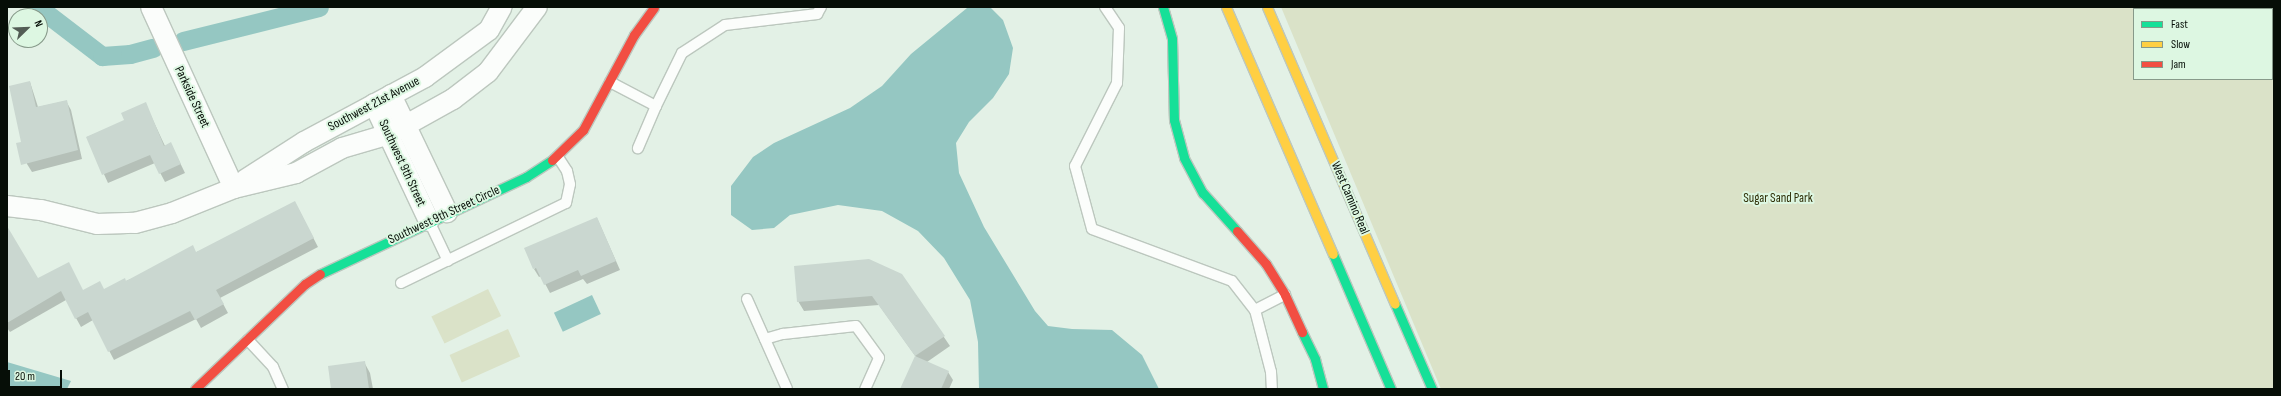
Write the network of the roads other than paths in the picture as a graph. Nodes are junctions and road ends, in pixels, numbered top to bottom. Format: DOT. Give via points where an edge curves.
graph roads {
  1 [pos="151,7"];
  2 [pos="502,7"];
  3 [pos="537,7"];
  4 [pos="654,7"];
  5 [pos="821,7"];
  6 [pos="1105,7"];
  7 [pos="1163,7"];
  8 [pos="1226,7"];
  9 [pos="1267,7"];
  10 [pos="610,82"];
  11 [pos="382,100"];
  12 [pos="656,106"];
  13 [pos="398,129"];
  14 [pos="638,148"];
  15 [pos="558,157"];
  16 [pos="234,188"];
  17 [pos="7,206"];
  18 [pos="438,217"];
  19 [pos="448,260"];
  20 [pos="401,283"];
  21 [pos="1285,295"];
  22 [pos="747,299"];
  23 [pos="1255,310"];
  24 [pos="765,339"];
  25 [pos="248,340"];
  26 [pos="195,389"];
  27 [pos="283,389"];
  28 [pos="787,389"];
  29 [pos="865,389"];
  30 [pos="1272,389"];
  31 [pos="1323,389"];
  32 [pos="1391,389"];
  33 [pos="1432,389"];
  1 -- 16 [label="street, Parkside Street"];
  2 -- 11 [label="street, Southwest 21st Avenue" via="488,30 425,77"];
  3 -- 13 [label="street, Southwest 21st Avenue" via="488,72 453,99"];
  4 -- 10 [label="street, Southwest 9th Street Circle" via="634,36"];
  5 -- 12 [label="lane" via="817,14 725,25 682,53"];
  6 -- 23 [label="lane" via="1119,28 1117,83 1076,166 1092,229 1232,281"];
  7 -- 21 [label="street" via="1172,39 1174,120 1184,158 1203,193 1266,264"];
  8 -- 32 [label="street"];
  9 -- 33 [label="street, West Camino Real"];
  10 -- 12 [label="lane"];
  10 -- 15 [label="street, Southwest 9th Street Circle" via="583,130"];
  11 -- 13 [label="street, Southwest 9th Street"];
  11 -- 16 [label="street, Southwest 21st Avenue" via="304,142"];
  12 -- 14 [label="lane"];
  13 -- 16 [label="street, Southwest 21st Avenue" via="342,148 296,173"];
  13 -- 18 [label="street, Southwest 9th Street"];
  15 -- 18 [label="street, Southwest 9th Street Circle" via="526,177"];
  15 -- 19 [label="lane" via="567,170 570,184 566,203"];
  16 -- 17 [label="street, Southwest 21st Avenue" via="154,219 122,224 97,224 41,210"];
  18 -- 19 [label="lane"];
  18 -- 25 [label="street, Southwest 9th Street Circle" via="321,273 305,284"];
  19 -- 20 [label="lane"];
  21 -- 23 [label="lane"];
  21 -- 31 [label="street" via="1315,359"];
  22 -- 24 [label="lane"];
  23 -- 30 [label="lane" via="1271,372"];
  24 -- 28 [label="lane"];
  24 -- 29 [label="lane" via="783,334 856,326 879,358"];
  25 -- 26 [label="street, Southwest 9th Street Circle"];
  25 -- 27 [label="lane" via="273,368"];
}
